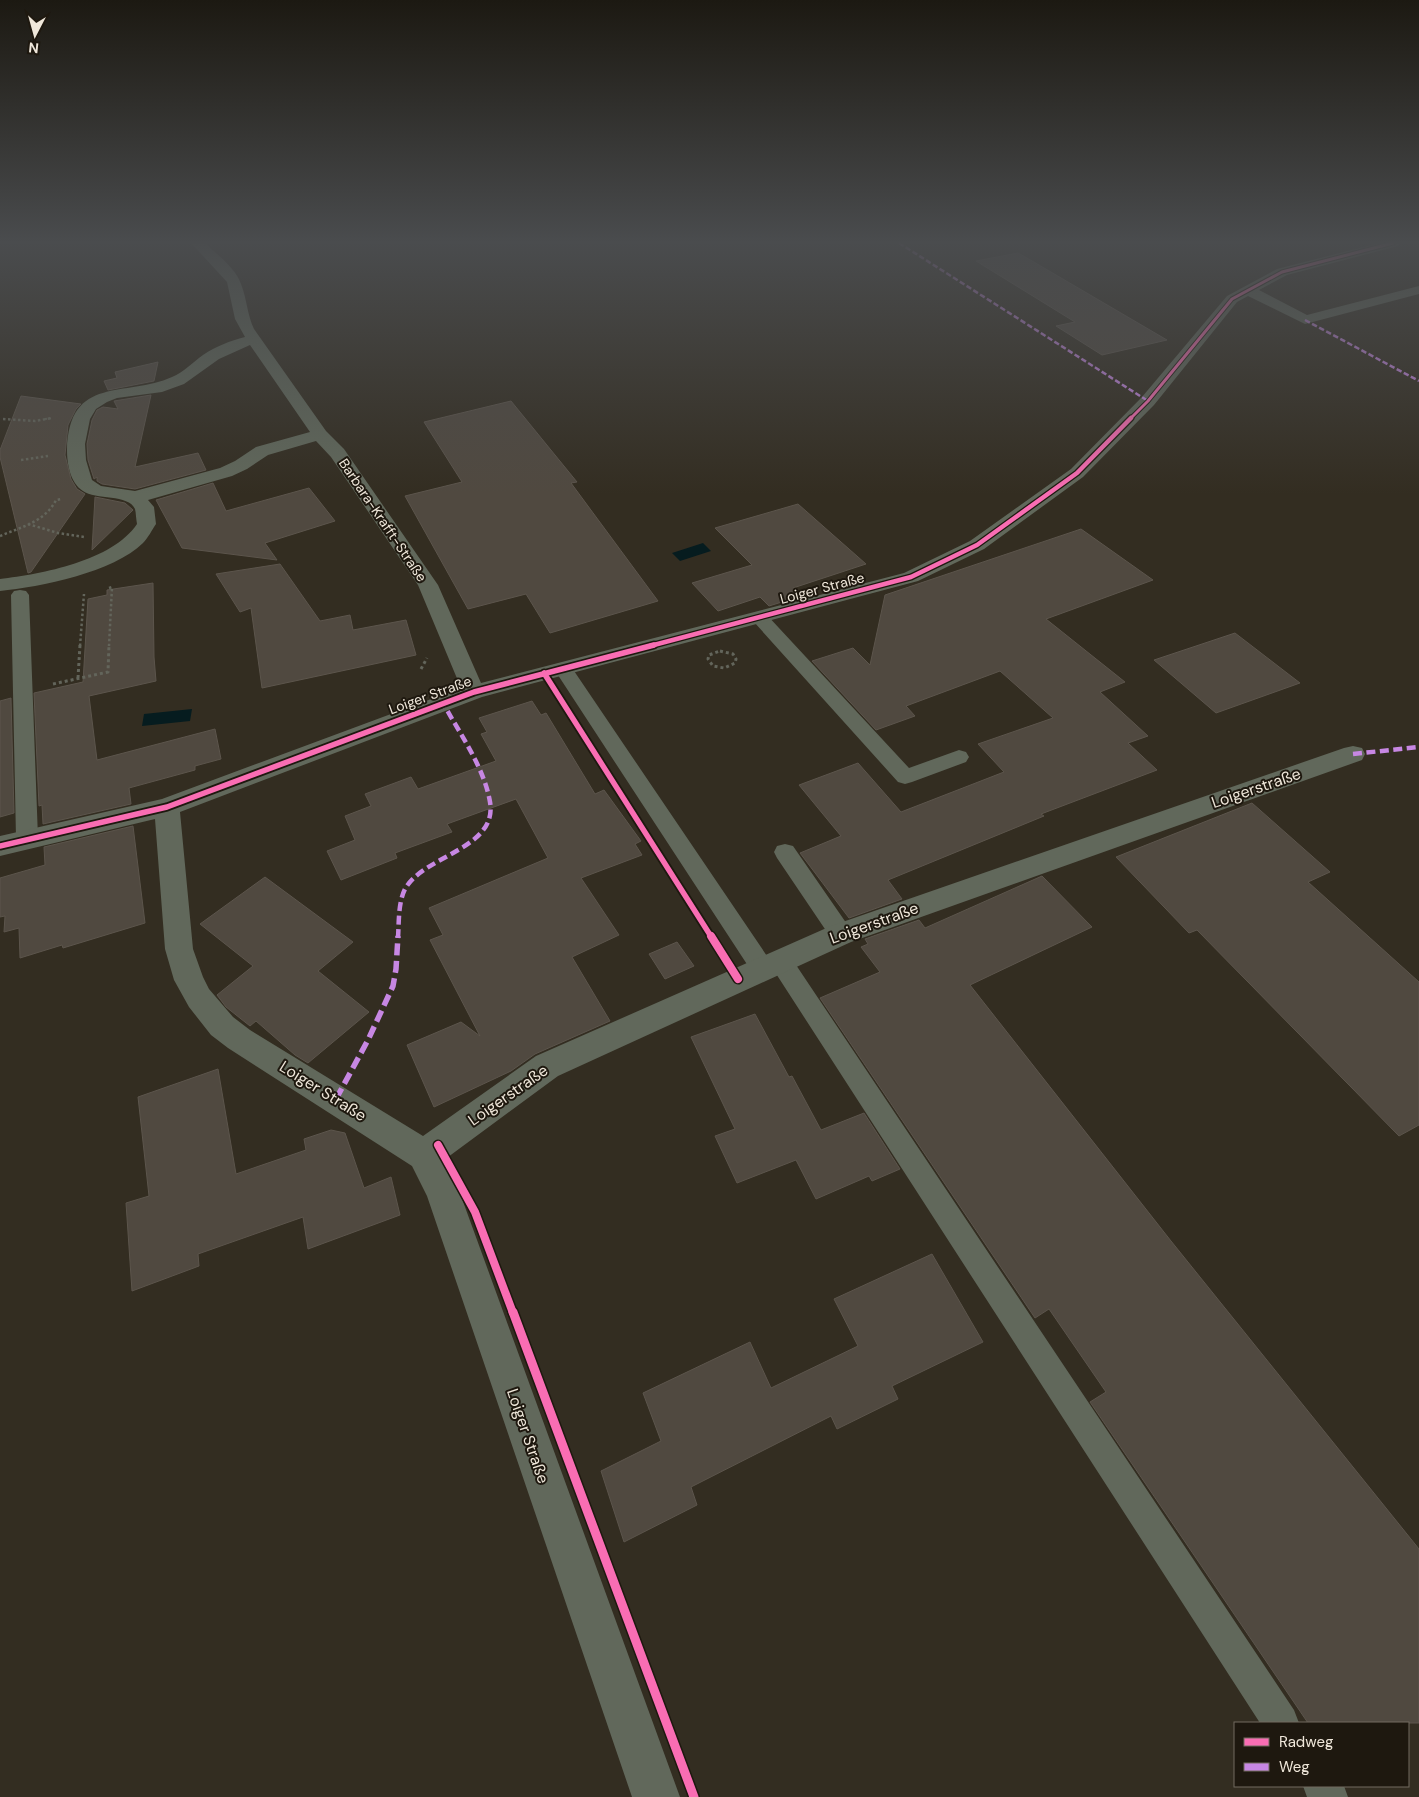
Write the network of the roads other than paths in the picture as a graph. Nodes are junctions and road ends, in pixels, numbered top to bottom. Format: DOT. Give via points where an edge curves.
graph roads {
  1 [pos="246,327"];
  2 [pos="1209,327"];
  3 [pos="253,339"];
  4 [pos="320,435"];
  5 [pos="136,497"];
  6 [pos="0,585"];
  7 [pos="20,595"];
  8 [pos="760,618"];
  9 [pos="563,669"];
  10 [pos="474,692"];
  11 [pos="1353,754"];
  12 [pos="960,757"];
  13 [pos="167,807"];
  14 [pos="27,838"];
  15 [pos="0,846"];
  16 [pos="785,852"];
  17 [pos="841,934"];
  18 [pos="771,964"];
  19 [pos="424,1155"];
  20 [pos="1280,1722"];
  21 [pos="656,1797"];
  1 -- 3 [label="street, Barbara-Krafft-Straße"];
  2 -- 8 [label="street, Loiger Straße" via="1148,401 1077,473 978,545 911,577"];
  3 -- 4 [label="street, Barbara-Krafft-Straße"];
  3 -- 5 [label="street" via="222,351 177,382 106,396 93,402 83,414 76,457 83,481 91,489"];
  4 -- 5 [label="street" via="262,451 226,472"];
  4 -- 10 [label="street, Barbara-Krafft-Straße" via="338,453 428,585"];
  5 -- 6 [label="street" via="147,514 145,525 131,543 105,559 81,567"];
  7 -- 14 [label="lane"];
  8 -- 9 [label="street, Loiger Straße"];
  8 -- 12 [label="lane" via="905,777"];
  9 -- 10 [label="street, Loiger Straße"];
  9 -- 18 [label="lane"];
  10 -- 13 [label="street, Loiger Straße"];
  11 -- 17 [label="street, Loigerstraße"];
  13 -- 14 [label="street"];
  13 -- 19 [label="street, Loiger Straße" via="179,949 199,998 222,1026 239,1039"];
  14 -- 15 [label="street"];
  16 -- 17 [label="lane"];
  17 -- 18 [label="street, Loigerstraße"];
  18 -- 19 [label="street, Loigerstraße" via="547,1066"];
  18 -- 20 [label="lane"];
  19 -- 21 [label="street, Loiger Straße" via="445,1195 452,1223"];
}
